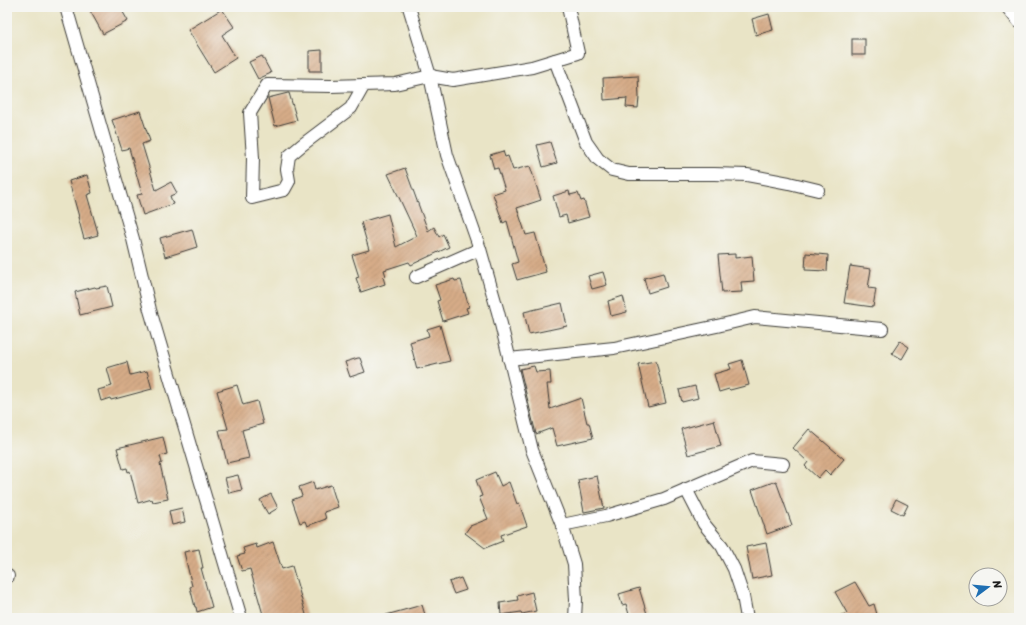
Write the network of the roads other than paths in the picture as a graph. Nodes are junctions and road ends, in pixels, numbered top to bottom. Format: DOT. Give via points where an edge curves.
graph roads {
  1 [pos="66,7"];
  2 [pos="409,7"];
  3 [pos="568,7"];
  4 [pos="1007,7"];
  5 [pos="1019,22"];
  6 [pos="555,60"];
  7 [pos="430,76"];
  8 [pos="364,85"];
  9 [pos="818,190"];
  10 [pos="480,250"];
  11 [pos="416,277"];
  12 [pos="882,329"];
  13 [pos="509,359"];
  14 [pos="783,464"];
  15 [pos="686,489"];
  16 [pos="562,525"];
  17 [pos="241,618"];
  18 [pos="575,618"];
  19 [pos="747,618"];
  1 -- 17 [label="street" via="133,239 152,317"];
  2 -- 7 [label="street"];
  3 -- 6 [label="street" via="578,53"];
  4 -- 5 [label="street"];
  6 -- 7 [label="street" via="532,67 452,80"];
  6 -- 9 [label="street" via="586,142 598,159 612,170 629,174 747,175"];
  7 -- 8 [label="street" via="395,84"];
  7 -- 10 [label="street" via="447,155"];
  8 -- 8 [label="street" via="351,108 289,156 287,169 290,181 284,190 252,198 250,112 267,85"];
  10 -- 11 [label="street"];
  10 -- 13 [label="street"];
  12 -- 13 [label="street" via="755,317 614,348"];
  13 -- 16 [label="street" via="532,450"];
  14 -- 15 [label="street" via="752,460"];
  15 -- 16 [label="street" via="606,516"];
  15 -- 19 [label="street" via="704,524 722,546 734,569"];
  16 -- 18 [label="street" via="574,564"];
}
